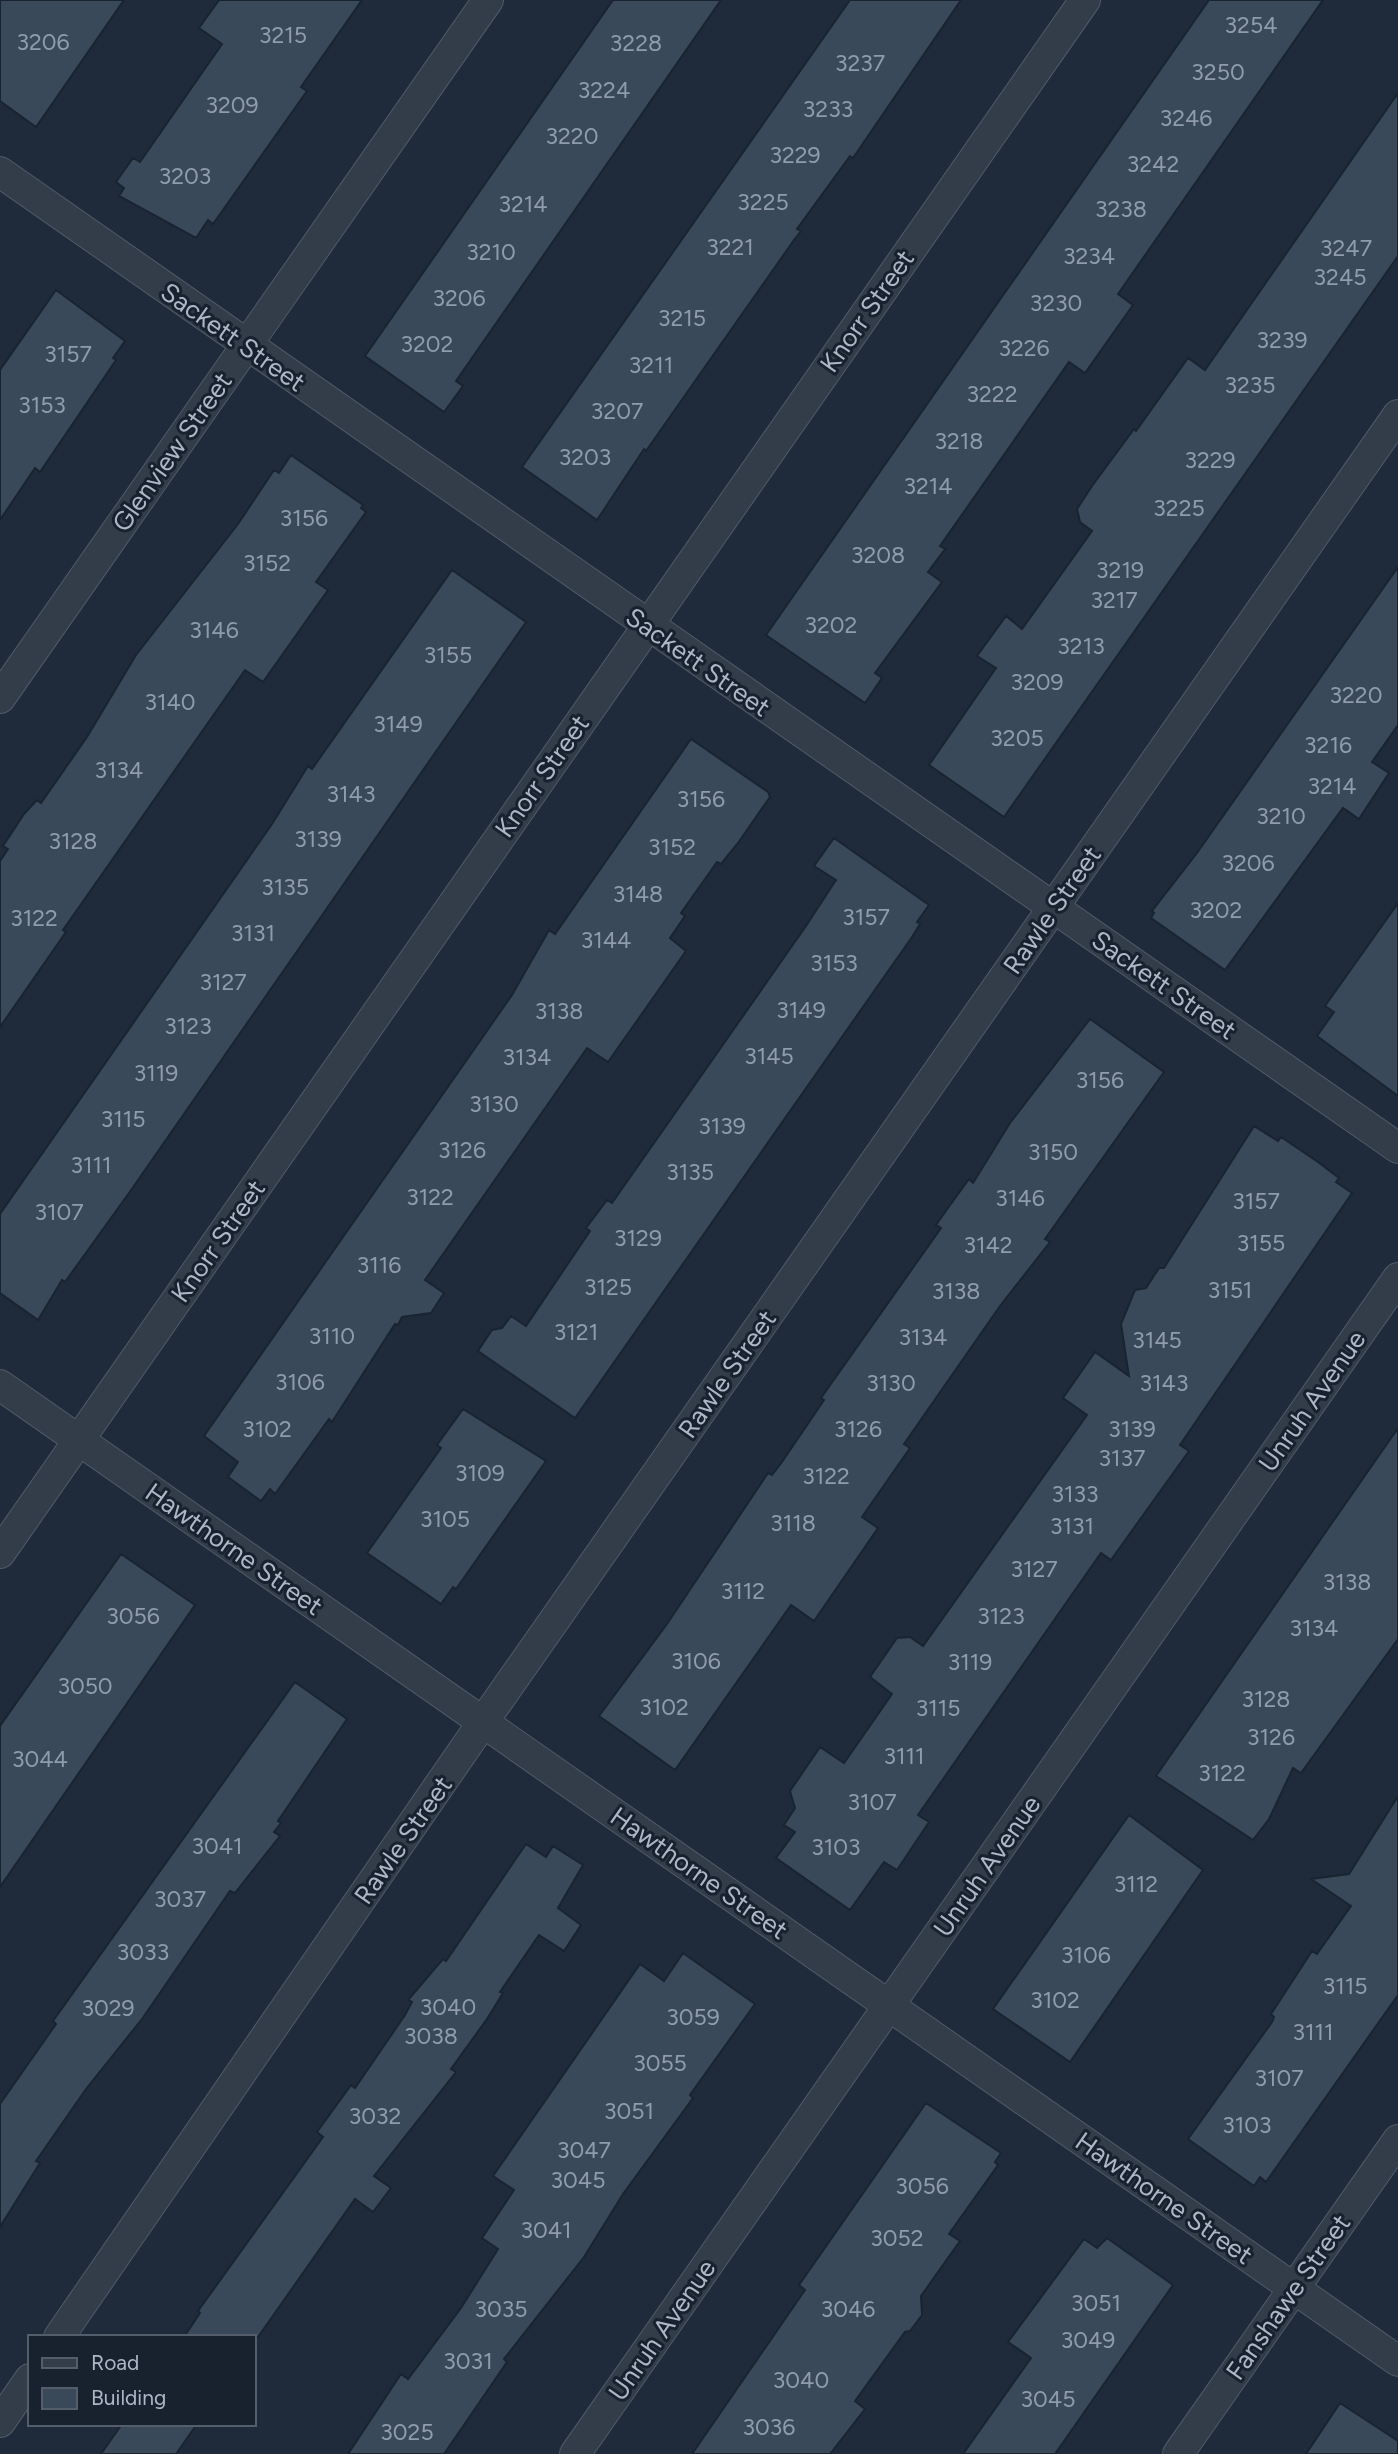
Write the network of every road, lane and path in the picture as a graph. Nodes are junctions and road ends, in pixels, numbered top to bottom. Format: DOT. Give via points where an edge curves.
graph roads {
  1 [pos="488,0"];
  2 [pos="1085,0"];
  3 [pos="0,172"];
  4 [pos="246,346"];
  5 [pos="1398,415"];
  6 [pos="647,627"];
  7 [pos="0,698"];
  8 [pos="1053,909"];
  9 [pos="1398,1148"];
  10 [pos="1398,1278"];
  11 [pos="0,1385"];
  12 [pos="79,1440"];
  13 [pos="0,1553"];
  14 [pos="483,1723"];
  15 [pos="889,2006"];
  16 [pos="1398,2140"];
  17 [pos="1294,2289"];
  18 [pos="60,2335"];
  19 [pos="1398,2361"];
  20 [pos="28,2382"];
  21 [pos="0,2422"];
  22 [pos="575,2454"];
  23 [pos="1178,2454"];
  1 -- 4 [label="street, Glenview Street"];
  2 -- 6 [label="street, Knorr Street"];
  3 -- 4 [label="street, Sackett Street"];
  4 -- 6 [label="street, Sackett Street"];
  4 -- 7 [label="street, Glenview Street"];
  5 -- 8 [label="street, Rawle Street"];
  6 -- 8 [label="street, Sackett Street"];
  6 -- 12 [label="street, Knorr Street"];
  8 -- 9 [label="street, Sackett Street"];
  8 -- 14 [label="street, Rawle Street"];
  10 -- 15 [label="street, Unruh Avenue"];
  11 -- 12 [label="street, Hawthorne Street"];
  12 -- 13 [label="street, Knorr Street"];
  12 -- 14 [label="street, Hawthorne Street"];
  14 -- 15 [label="street, Hawthorne Street"];
  14 -- 18 [label="street, Rawle Street"];
  15 -- 17 [label="street, Hawthorne Street"];
  15 -- 22 [label="street, Unruh Avenue"];
  16 -- 17 [label="street, Fanshawe Street"];
  17 -- 19 [label="street, Hawthorne Street"];
  17 -- 23 [label="street, Fanshawe Street"];
  20 -- 21 [label="street"];
}
